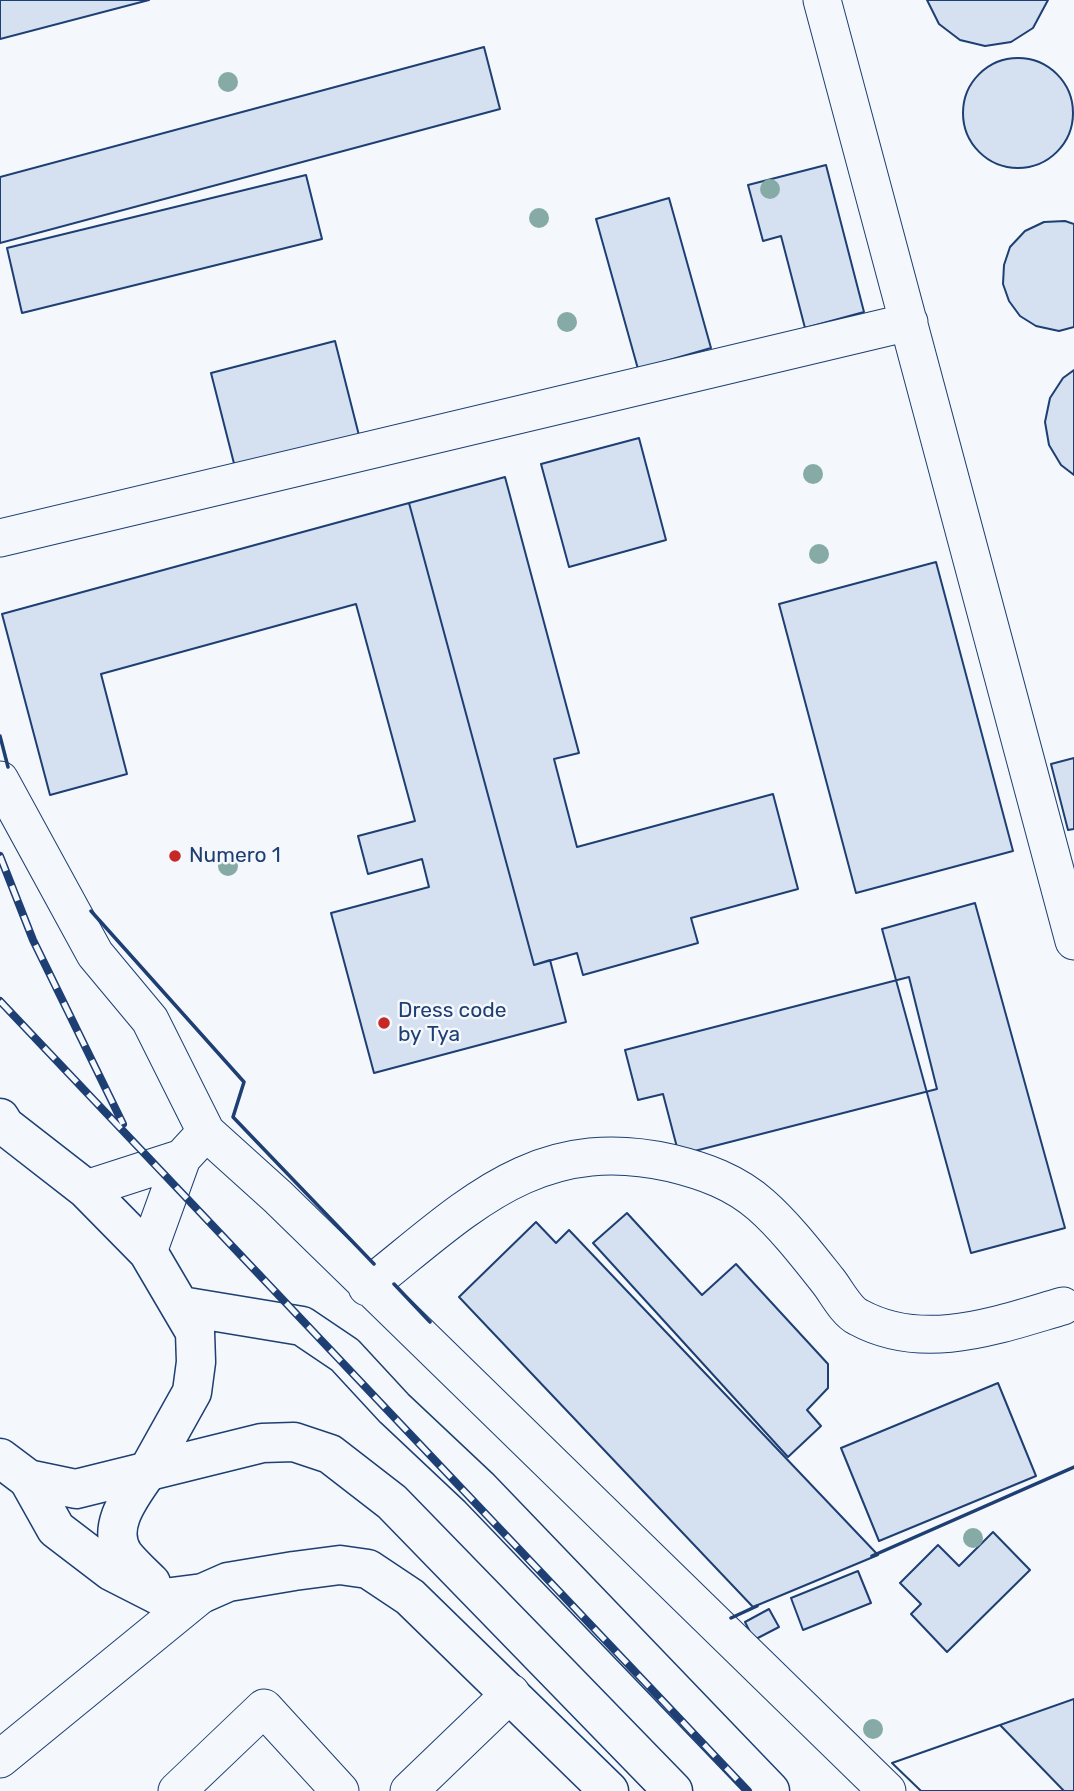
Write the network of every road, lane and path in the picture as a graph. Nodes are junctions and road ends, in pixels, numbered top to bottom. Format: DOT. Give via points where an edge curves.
graph roads {
  1 [pos="822,0"];
  2 [pos="909,322"];
  3 [pos="0,538"];
  4 [pos="0,780"];
  5 [pos="1074,941"];
  6 [pos="2,1123"];
  7 [pos="194,1145"];
  8 [pos="86,1189"];
  9 [pos="148,1252"];
  10 [pos="368,1287"];
  11 [pos="181,1306"];
  12 [pos="1063,1306"];
  13 [pos="14,1468"];
  14 [pos="149,1469"];
  15 [pos="203,1593"];
  16 [pos="164,1598"];
  17 [pos="511,1693"];
  18 [pos="0,1759"];
  19 [pos="177,1791"];
  20 [pos="340,1791"];
  21 [pos="409,1791"];
  22 [pos="609,1791"];
  23 [pos="673,1791"];
  24 [pos="770,1791"];
  25 [pos="887,1791"];
  1 -- 2 [label="street"];
  2 -- 3 [label="street"];
  2 -- 5 [label="street"];
  4 -- 7 [label="street" via="95,954 150,1020"];
  6 -- 8 [label="main road"];
  7 -- 8 [label="street"];
  7 -- 9 [label="street"];
  7 -- 10 [label="street" via="278,1196"];
  8 -- 9 [label="main road"];
  9 -- 11 [label="main road"];
  10 -- 12 [label="street" via="505,1181 576,1157 637,1156 732,1183 762,1206 855,1316 901,1332 952,1335"];
  10 -- 25 [label="street"];
  11 -- 14 [label="main road" via="195,1332 192,1392"];
  11 -- 24 [label="main road" via="302,1326 345,1355"];
  13 -- 14 [label="main road" via="76,1489"];
  13 -- 16 [label="main road" via="56,1529 111,1571"];
  14 -- 16 [label="main road" via="120,1514 119,1544"];
  14 -- 23 [label="main road" via="262,1443 294,1442 330,1454 401,1510"];
  15 -- 16 [label="main road"];
  15 -- 17 [label="main road" via="228,1582 294,1571 340,1565 368,1569 410,1597"];
  15 -- 18 [label="street"];
  17 -- 21 [label="street"];
  17 -- 22 [label="main road"];
  19 -- 20 [label="street" via="264,1708"];
}
